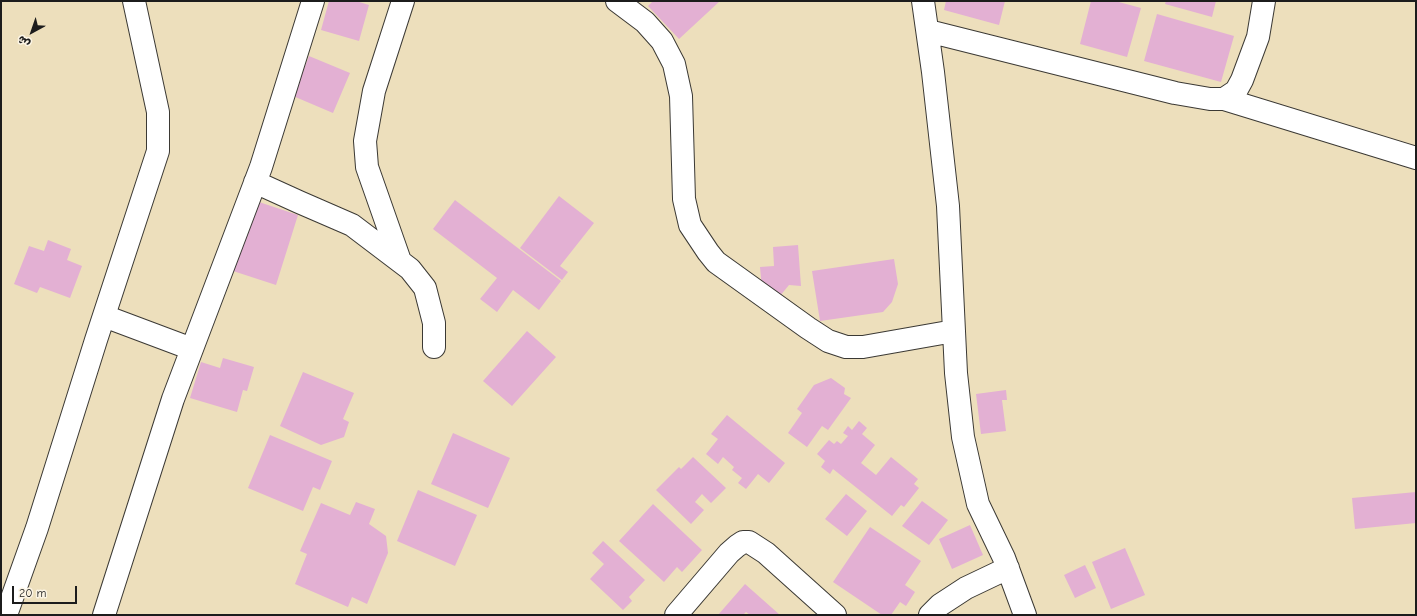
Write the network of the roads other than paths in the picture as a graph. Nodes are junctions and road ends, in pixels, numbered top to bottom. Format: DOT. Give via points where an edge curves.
graph roads {
  1 [pos="134,1"];
  2 [pos="313,1"];
  3 [pos="403,1"];
  4 [pos="617,1"];
  5 [pos="924,1"];
  6 [pos="1264,1"];
  7 [pos="928,30"];
  8 [pos="1224,99"];
  9 [pos="1416,158"];
  10 [pos="255,182"];
  11 [pos="400,261"];
  12 [pos="104,316"];
  13 [pos="954,331"];
  14 [pos="434,347"];
  15 [pos="192,349"];
  16 [pos="1008,568"];
  17 [pos="6,615"];
  18 [pos="104,615"];
  19 [pos="676,615"];
  20 [pos="835,615"];
  21 [pos="930,615"];
  22 [pos="1025,615"];
  1 -- 12 [label="street" via="158,112 158,151"];
  2 -- 10 [label="street"];
  3 -- 11 [label="street" via="374,91 365,141 367,168"];
  4 -- 13 [label="street" via="645,22 662,41 674,64 681,96 684,199 690,224 716,262 808,328 828,341 846,347 863,347"];
  5 -- 7 [label="street"];
  6 -- 8 [label="street" via="1258,37 1242,80 1236,91"];
  7 -- 8 [label="street" via="1175,93"];
  7 -- 13 [label="street" via="948,206"];
  8 -- 9 [label="street"];
  10 -- 11 [label="street" via="352,225"];
  10 -- 15 [label="street"];
  11 -- 14 [label="street" via="426,288 434,323"];
  12 -- 15 [label="street"];
  12 -- 17 [label="street" via="37,528"];
  13 -- 16 [label="street" via="963,437 976,497"];
  15 -- 18 [label="street" via="173,398"];
  16 -- 21 [label="street" via="966,588"];
  16 -- 22 [label="street"];
  19 -- 20 [label="street" via="729,553 743,542 749,542 766,553"];
}
